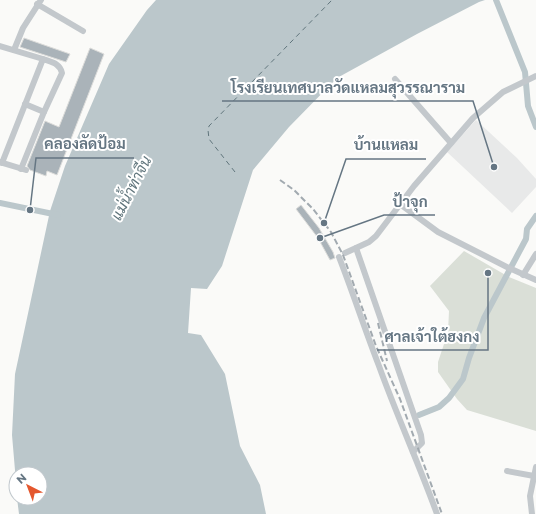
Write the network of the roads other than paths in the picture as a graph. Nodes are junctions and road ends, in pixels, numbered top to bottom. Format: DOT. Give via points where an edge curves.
graph roads {
  1 [pos="39,2"];
  2 [pos="83,32"];
  3 [pos="0,46"];
  4 [pos="14,50"];
  5 [pos="43,59"];
  6 [pos="535,77"];
  7 [pos="395,79"];
  8 [pos="25,104"];
  9 [pos="44,112"];
  10 [pos="451,143"];
  11 [pos="1,162"];
  12 [pos="400,204"];
  13 [pos="356,248"];
  14 [pos="345,253"];
  15 [pos="536,254"];
  16 [pos="338,257"];
  17 [pos="523,275"];
  18 [pos="536,280"];
  19 [pos="414,452"];
  20 [pos="536,467"];
  21 [pos="507,472"];
  22 [pos="534,476"];
  23 [pos="437,514"];
  24 [pos="532,514"];
  1 -- 2 [label="street"];
  1 -- 4 [label="street" via="23,28"];
  3 -- 4 [label="street"];
  4 -- 5 [label="street"];
  5 -- 8 [label="street"];
  5 -- 9 [label="street" via="58,64 62,73"];
  6 -- 10 [label="street" via="503,92"];
  7 -- 10 [label="street"];
  8 -- 9 [label="street"];
  8 -- 11 [label="street"];
  9 -- 11 [label="street" via="24,170"];
  10 -- 12 [label="street"];
  12 -- 13 [label="street" via="376,236"];
  12 -- 17 [label="street" via="438,232"];
  13 -- 14 [label="street"];
  13 -- 19 [label="street" via="421,435 422,443"];
  15 -- 17 [label="street"];
  16 -- 19 [label="street"];
  17 -- 18 [label="street"];
  19 -- 23 [label="street"];
  20 -- 22 [label="street"];
  21 -- 22 [label="street"];
  22 -- 24 [label="street" via="530,496"];
}
